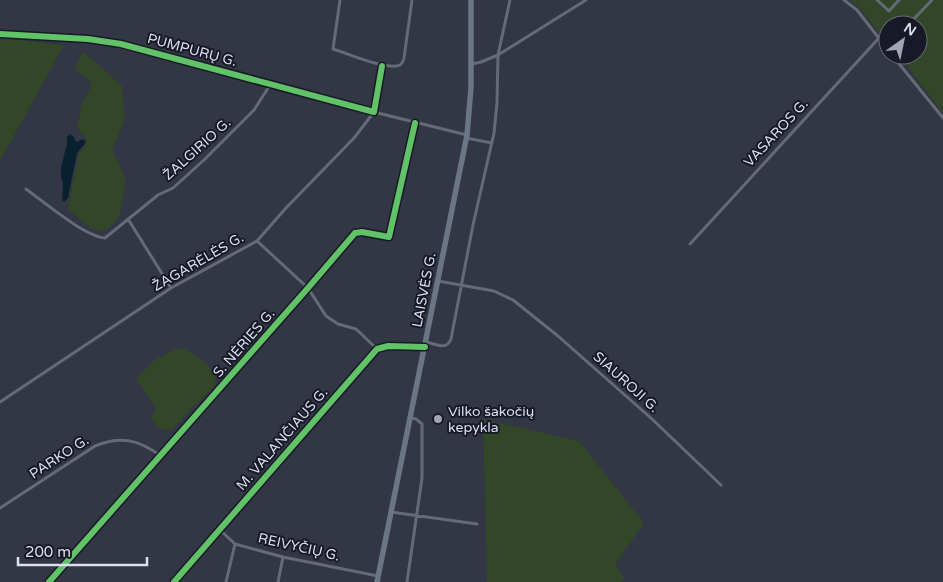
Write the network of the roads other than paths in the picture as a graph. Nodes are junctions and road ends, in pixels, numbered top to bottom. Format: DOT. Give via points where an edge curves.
graph roads {
  1 [pos="340,0"];
  2 [pos="412,0"];
  3 [pos="471,0"];
  4 [pos="510,0"];
  5 [pos="586,0"];
  6 [pos="844,0"];
  7 [pos="877,0"];
  8 [pos="898,0"];
  9 [pos="932,0"];
  10 [pos="918,15"];
  11 [pos="0,34"];
  12 [pos="878,37"];
  13 [pos="878,39"];
  14 [pos="498,55"];
  15 [pos="472,64"];
  16 [pos="900,65"];
  17 [pos="382,66"];
  18 [pos="270,85"];
  19 [pos="374,112"];
  20 [pos="943,118"];
  21 [pos="415,123"];
  22 [pos="466,137"];
  23 [pos="492,143"];
  24 [pos="26,189"];
  25 [pos="128,219"];
  26 [pos="257,242"];
  27 [pos="690,244"];
  28 [pos="438,281"];
  29 [pos="462,285"];
  30 [pos="172,288"];
  31 [pos="308,288"];
  32 [pos="425,345"];
  33 [pos="377,349"];
  34 [pos="0,402"];
  35 [pos="411,418"];
  36 [pos="161,457"];
  37 [pos="721,485"];
  38 [pos="0,508"];
  39 [pos="390,512"];
  40 [pos="416,517"];
  41 [pos="477,524"];
  42 [pos="220,530"];
  43 [pos="235,544"];
  44 [pos="283,557"];
  45 [pos="377,579"];
  46 [pos="49,582"];
  47 [pos="174,582"];
  48 [pos="226,582"];
  49 [pos="278,582"];
  50 [pos="407,582"];
  1 -- 17 [label="street" via="333,49"];
  2 -- 17 [label="street" via="403,62 397,66"];
  3 -- 15 [label="main road, LAISVĖS G."];
  4 -- 14 [label="street"];
  5 -- 14 [label="street"];
  6 -- 12 [label="street" via="857,10"];
  7 -- 8 [label="street" via="889,11"];
  9 -- 10 [label="street"];
  11 -- 18 [label="street, PUMPURŲ G." via="114,43"];
  13 -- 27 [label="street, VASAROS G."];
  14 -- 15 [label="street"];
  14 -- 23 [label="street"];
  15 -- 22 [label="main road, LAISVĖS G."];
  16 -- 20 [label="street"];
  17 -- 19 [label="street"];
  18 -- 19 [label="street, PUMPURŲ G."];
  18 -- 25 [label="street, ŽALGIRIO G." via="254,110 204,160 173,188 158,195"];
  19 -- 21 [label="street"];
  19 -- 26 [label="street, ŽAGARĖLĖS G."];
  21 -- 22 [label="street"];
  21 -- 31 [label="street, S. NĖRIES G." via="389,238 355,233"];
  22 -- 23 [label="street"];
  22 -- 28 [label="main road, LAISVĖS G."];
  23 -- 29 [label="street"];
  24 -- 25 [label="street, ŽALGIRIO G." via="97,237 105,238"];
  25 -- 30 [label="street"];
  26 -- 30 [label="street, ŽAGARĖLĖS G."];
  26 -- 31 [label="street"];
  28 -- 29 [label="street, SIAUROJI G."];
  28 -- 32 [label="main road, LAISVĖS G."];
  29 -- 32 [label="street" via="449,344"];
  29 -- 37 [label="street, SIAUROJI G." via="494,291 513,300 645,413"];
  30 -- 34 [label="street, ŽAGARĖLĖS G."];
  31 -- 33 [label="street" via="326,316 338,324 356,329"];
  31 -- 36 [label="street, S. NĖRIES G."];
  32 -- 33 [label="street"];
  32 -- 35 [label="main road, LAISVĖS G."];
  33 -- 42 [label="street, M. VALANČIAUS G."];
  35 -- 39 [label="main road, LAISVĖS G."];
  35 -- 40 [label="street" via="419,421 423,428 422,478"];
  36 -- 38 [label="street, PARKO G." via="138,442 108,440"];
  36 -- 46 [label="street, S. NĖRIES G."];
  39 -- 40 [label="street"];
  39 -- 45 [label="main road, LAISVĖS G."];
  40 -- 41 [label="street"];
  40 -- 50 [label="street"];
  42 -- 43 [label="street, REIVYČIŲ G."];
  42 -- 47 [label="street, M. VALANČIAUS G."];
  43 -- 44 [label="street, REIVYČIŲ G."];
  43 -- 48 [label="street"];
  44 -- 45 [label="street, REIVYČIŲ G."];
  44 -- 49 [label="street"];
}
